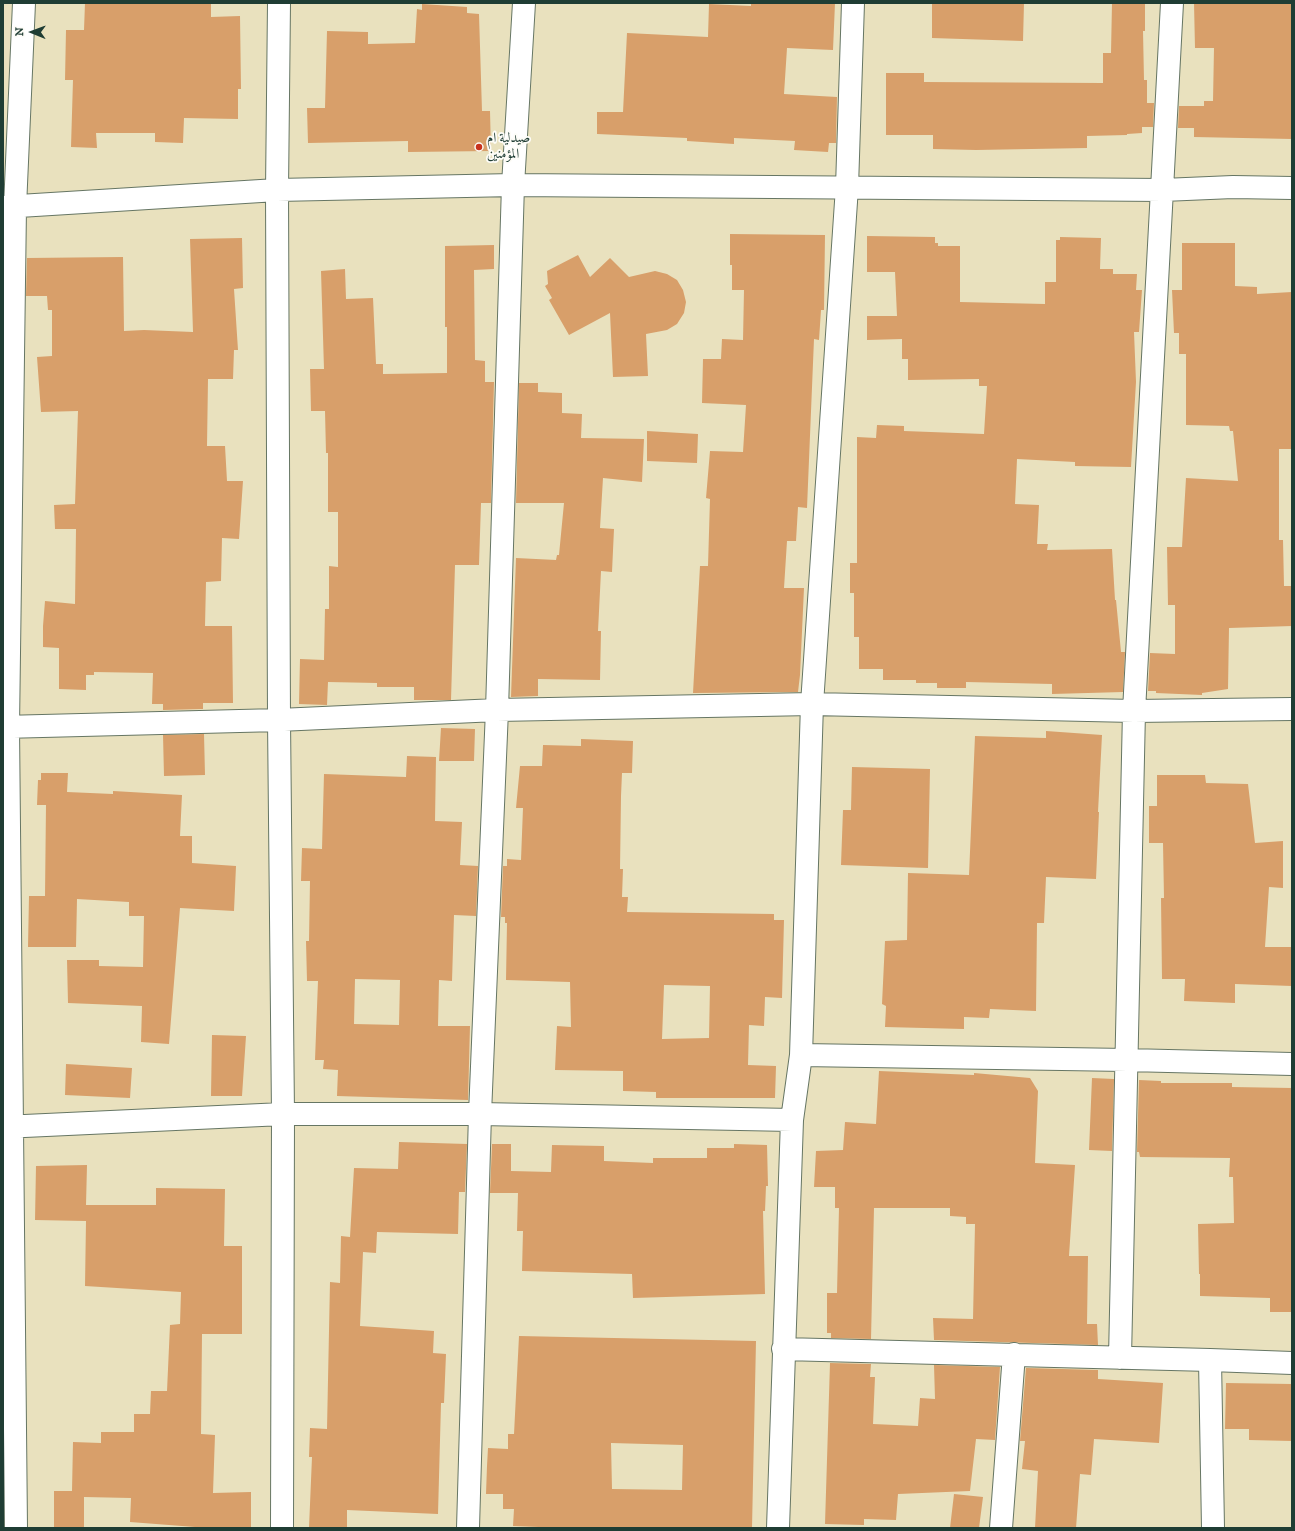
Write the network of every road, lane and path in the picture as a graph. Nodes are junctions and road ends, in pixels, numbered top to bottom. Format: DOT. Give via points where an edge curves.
graph roads {
  1 [pos="24,3"];
  2 [pos="279,3"];
  3 [pos="524,3"];
  4 [pos="853,3"];
  5 [pos="1172,3"];
  6 [pos="513,185"];
  7 [pos="847,187"];
  8 [pos="1292,188"];
  9 [pos="277,190"];
  10 [pos="1163,190"];
  11 [pos="9,207"];
  12 [pos="812,704"];
  13 [pos="1292,709"];
  14 [pos="497,710"];
  15 [pos="1134,711"];
  16 [pos="279,720"];
  17 [pos="6,727"];
  18 [pos="800,1055"];
  19 [pos="1127,1060"];
  20 [pos="1292,1064"];
  21 [pos="284,1114"];
  22 [pos="480,1114"];
  23 [pos="792,1120"];
  24 [pos="8,1127"];
  25 [pos="783,1349"];
  26 [pos="1014,1354"];
  27 [pos="1120,1358"];
  28 [pos="1210,1360"];
  29 [pos="1292,1363"];
  30 [pos="16,1528"];
  31 [pos="282,1528"];
  32 [pos="468,1528"];
  33 [pos="778,1528"];
  34 [pos="1001,1528"];
  35 [pos="1213,1528"];
  1 -- 11 [label="street"];
  2 -- 9 [label="street"];
  3 -- 6 [label="street"];
  4 -- 7 [label="street"];
  5 -- 10 [label="street"];
  6 -- 7 [label="street"];
  6 -- 9 [label="street"];
  6 -- 14 [label="street"];
  7 -- 10 [label="street"];
  7 -- 12 [label="street"];
  8 -- 10 [label="street"];
  9 -- 11 [label="street"];
  9 -- 16 [label="street"];
  10 -- 15 [label="street"];
  11 -- 17 [label="street"];
  12 -- 14 [label="street"];
  12 -- 15 [label="street"];
  12 -- 18 [label="street"];
  13 -- 15 [label="street"];
  14 -- 16 [label="street"];
  14 -- 22 [label="street"];
  15 -- 19 [label="street"];
  16 -- 17 [label="street"];
  16 -- 21 [label="street"];
  17 -- 24 [label="street"];
  18 -- 19 [label="street"];
  18 -- 23 [label="street"];
  19 -- 20 [label="street"];
  19 -- 27 [label="street"];
  21 -- 22 [label="street"];
  21 -- 24 [label="street"];
  21 -- 31 [label="street"];
  22 -- 23 [label="street"];
  22 -- 32 [label="street"];
  23 -- 25 [label="street"];
  24 -- 30 [label="street"];
  25 -- 26 [label="street"];
  25 -- 33 [label="street"];
  26 -- 27 [label="street"];
  26 -- 34 [label="street"];
  27 -- 28 [label="street"];
  28 -- 29 [label="street"];
  28 -- 35 [label="street"];
}
